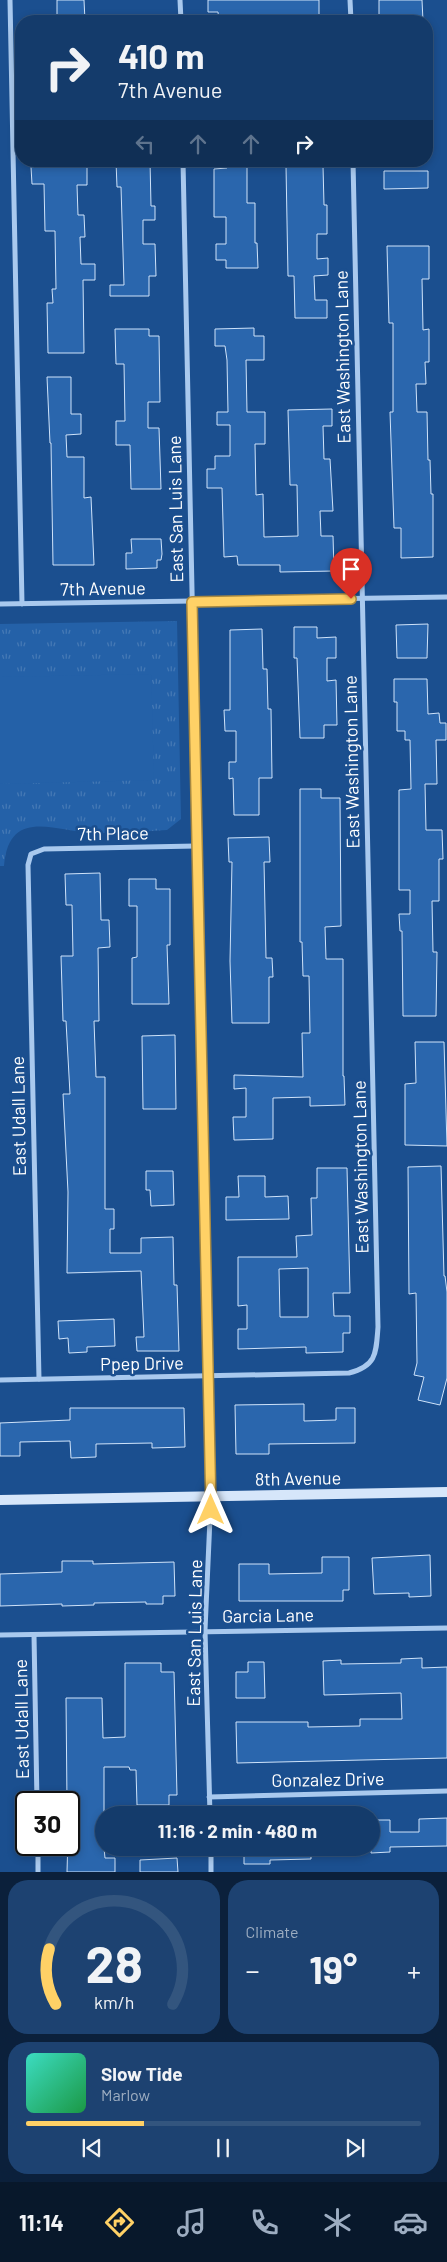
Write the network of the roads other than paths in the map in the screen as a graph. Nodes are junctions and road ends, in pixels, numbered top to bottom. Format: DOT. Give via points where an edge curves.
graph roads {
  1 [pos="10,0"];
  2 [pos="180,0"];
  3 [pos="350,0"];
  4 [pos="180,15"];
  5 [pos="351,15"];
  6 [pos="183,167"];
  7 [pos="354,167"];
  8 [pos="447,598"];
  9 [pos="362,599"];
  10 [pos="192,602"];
  11 [pos="0,604"];
  12 [pos="22,604"];
  13 [pos="196,846"];
  14 [pos="31,854"];
  15 [pos="372,1362"];
  16 [pos="208,1376"];
  17 [pos="39,1379"];
  18 [pos="0,1380"];
  19 [pos="447,1492"];
  20 [pos="211,1496"];
  21 [pos="0,1500"];
  22 [pos="447,1628"];
  23 [pos="205,1630"];
  24 [pos="0,1635"];
  25 [pos="34,1635"];
  26 [pos="37,1791"];
  27 [pos="447,1791"];
  28 [pos="209,1797"];
  29 [pos="210,1806"];
  30 [pos="38,1856"];
  31 [pos="211,1856"];
  32 [pos="38,1872"];
  33 [pos="211,1872"];
  1 -- 12 [label="street"];
  2 -- 4 [label="street"];
  3 -- 5 [label="street"];
  6 -- 10 [label="street, East San Luis Lane"];
  7 -- 9 [label="street, East Washington Lane"];
  8 -- 9 [label="street, 7th Avenue"];
  9 -- 10 [label="street, 7th Avenue"];
  9 -- 15 [label="street, East Washington Lane" via="378,1327"];
  10 -- 12 [label="street, 7th Avenue"];
  10 -- 13 [label="street, East San Luis Lane"];
  11 -- 12 [label="street, 7th Avenue"];
  13 -- 14 [label="street, 7th Place" via="44,849"];
  13 -- 16 [label="street, East San Luis Lane"];
  14 -- 17 [label="street, East Udall Lane" via="28,884"];
  15 -- 16 [label="street, Ppep Drive" via="349,1373"];
  16 -- 17 [label="street, Ppep Drive"];
  16 -- 20 [label="street, East San Luis Lane"];
  17 -- 18 [label="street, Ppep Drive"];
  19 -- 20 [label="main road, 8th Avenue"];
  20 -- 21 [label="main road, 8th Avenue"];
  20 -- 23 [label="street, East San Luis Lane"];
  22 -- 23 [label="street, Garcia Lane"];
  23 -- 25 [label="street, Garcia Lane"];
  23 -- 28 [label="street, East San Luis Lane"];
  24 -- 25 [label="street, Garcia Lane"];
  25 -- 26 [label="street, East Udall Lane"];
  27 -- 28 [label="street, Gonzalez Drive"];
  28 -- 29 [label="street, East San Luis Lane"];
  30 -- 32 [label="street"];
  31 -- 33 [label="street"];
}
